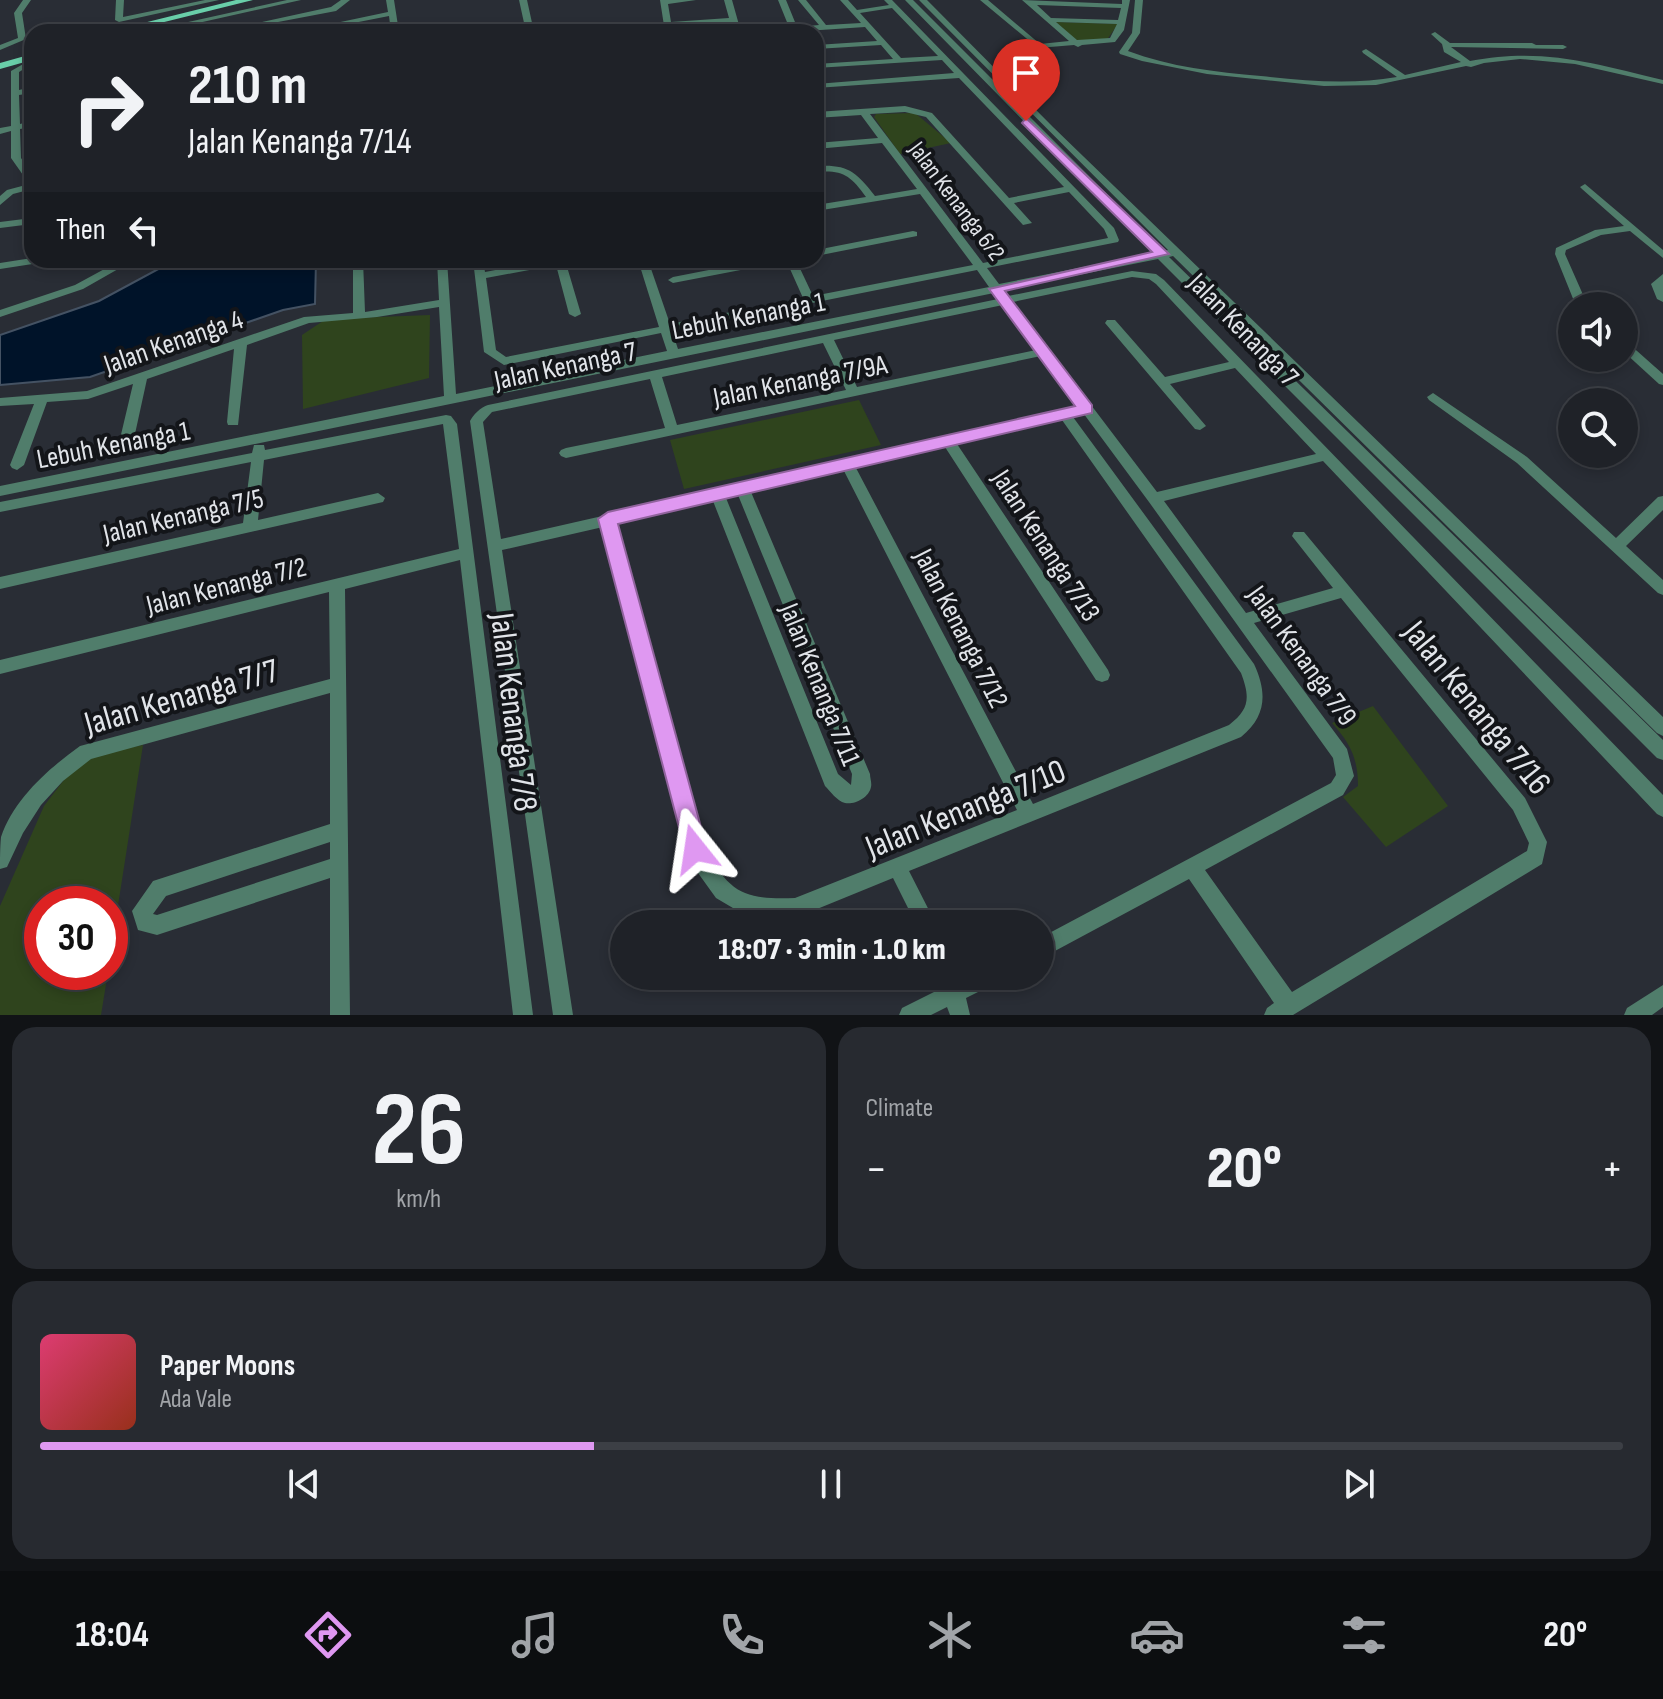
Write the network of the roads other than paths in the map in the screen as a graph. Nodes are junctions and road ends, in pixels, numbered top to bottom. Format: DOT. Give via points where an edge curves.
graph roads {
  1 [pos="27,0"];
  2 [pos="120,0"];
  3 [pos="215,0"];
  4 [pos="297,0"];
  5 [pos="390,0"];
  6 [pos="523,0"];
  7 [pos="692,0"];
  8 [pos="728,0"];
  9 [pos="782,0"];
  10 [pos="802,0"];
  11 [pos="844,0"];
  12 [pos="909,0"];
  13 [pos="923,0"];
  14 [pos="984,0"];
  15 [pos="1139,0"];
  16 [pos="664,1"];
  17 [pos="1028,1"];
  18 [pos="344,3"];
  19 [pos="891,3"];
  20 [pos="1126,3"];
  21 [pos="178,4"];
  22 [pos="249,5"];
  23 [pos="855,12"];
  24 [pos="392,13"];
  25 [pos="369,17"];
  26 [pos="734,20"];
  27 [pos="1049,20"];
  28 [pos="193,21"];
  29 [pos="1122,22"];
  30 [pos="153,24"];
  31 [pos="180,24"];
  32 [pos="194,24"];
  33 [pos="257,24"];
  34 [pos="273,24"];
  35 [pos="335,24"];
  36 [pos="394,24"];
  37 [pos="528,24"];
  38 [pos="667,24"];
  39 [pos="701,24"];
  40 [pos="735,24"];
  41 [pos="791,24"];
  42 [pos="822,24"];
  43 [pos="866,25"];
  44 [pos="825,28"];
  45 [pos="1435,34"];
  46 [pos="21,35"];
  47 [pos="24,37"];
  48 [pos="1501,41"];
  49 [pos="882,43"];
  50 [pos="852,45"];
  51 [pos="1078,45"];
  52 [pos="1446,45"];
  53 [pos="1532,45"];
  54 [pos="824,47"];
  55 [pos="0,48"];
  56 [pos="1366,51"];
  57 [pos="1511,54"];
  58 [pos="944,58"];
  59 [pos="1572,58"];
  60 [pos="24,59"];
  61 [pos="898,60"];
  62 [pos="24,62"];
  63 [pos="861,63"];
  64 [pos="0,64"];
  65 [pos="824,65"];
  66 [pos="1471,65"];
  67 [pos="1620,70"];
  68 [pos="1663,73"];
  69 [pos="960,75"];
  70 [pos="1404,78"];
  71 [pos="1663,82"];
  72 [pos="824,85"];
  73 [pos="24,92"];
  74 [pos="16,93"];
  75 [pos="863,111"];
  76 [pos="824,114"];
  77 [pos="24,126"];
  78 [pos="16,128"];
  79 [pos="0,131"];
  80 [pos="883,140"];
  81 [pos="824,145"];
  82 [pos="24,151"];
  83 [pos="15,153"];
  84 [pos="24,168"];
  85 [pos="824,169"];
  86 [pos="1585,187"];
  87 [pos="24,188"];
  88 [pos="1069,189"];
  89 [pos="922,191"];
  90 [pos="872,199"];
  91 [pos="1007,201"];
  92 [pos="0,202"];
  93 [pos="824,207"];
  94 [pos="24,222"];
  95 [pos="1027,223"];
  96 [pos="0,225"];
  97 [pos="1631,228"];
  98 [pos="913,234"];
  99 [pos="824,251"];
  100 [pos="1169,253"];
  101 [pos="1663,255"];
  102 [pos="24,262"];
  103 [pos="0,266"];
  104 [pos="112,268"];
  105 [pos="358,268"];
  106 [pos="442,268"];
  107 [pos="479,268"];
  108 [pos="523,268"];
  109 [pos="562,268"];
  110 [pos="646,268"];
  111 [pos="735,268"];
  112 [pos="795,268"];
  113 [pos="981,268"];
  114 [pos="480,276"];
  115 [pos="1663,277"];
  116 [pos="673,280"];
  117 [pos="996,289"];
  118 [pos="1576,292"];
  119 [pos="1663,299"];
  120 [pos="810,302"];
  121 [pos="444,303"];
  122 [pos="1007,303"];
  123 [pos="0,314"];
  124 [pos="575,314"];
  125 [pos="359,316"];
  126 [pos="1111,323"];
  127 [pos="666,331"];
  128 [pos="827,339"];
  129 [pos="241,343"];
  130 [pos="1044,352"];
  131 [pos="674,354"];
  132 [pos="1638,359"];
  133 [pos="1237,364"];
  134 [pos="655,374"];
  135 [pos="141,378"];
  136 [pos="1663,381"];
  137 [pos="1161,382"];
  138 [pos="854,393"];
  139 [pos="1433,397"];
  140 [pos="42,399"];
  141 [pos="450,400"];
  142 [pos="0,402"];
  143 [pos="1086,409"];
  144 [pos="1065,415"];
  145 [pos="233,422"];
  146 [pos="1200,426"];
  147 [pos="672,430"];
  148 [pos="260,439"];
  149 [pos="126,443"];
  150 [pos="949,443"];
  151 [pos="566,453"];
  152 [pos="258,456"];
  153 [pos="1326,456"];
  154 [pos="17,465"];
  155 [pos="848,465"];
  156 [pos="742,488"];
  157 [pos="0,491"];
  158 [pos="717,494"];
  159 [pos="378,498"];
  160 [pos="1154,498"];
  161 [pos="1663,501"];
  162 [pos="0,507"];
  163 [pos="608,519"];
  164 [pos="250,526"];
  165 [pos="1299,536"];
  166 [pos="1618,545"];
  167 [pos="496,546"];
  168 [pos="465,553"];
  169 [pos="0,583"];
  170 [pos="337,584"];
  171 [pos="1663,589"];
  172 [pos="1343,591"];
  173 [pos="1243,620"];
  174 [pos="0,667"];
  175 [pos="1102,675"];
  176 [pos="336,684"];
  177 [pos="1663,728"];
  178 [pos="1663,752"];
  179 [pos="1663,808"];
  180 [pos="1029,815"];
  181 [pos="338,830"];
  182 [pos="0,860"];
  183 [pos="339,865"];
  184 [pos="897,867"];
  185 [pos="1193,869"];
  186 [pos="919,910"];
  187 [pos="1054,942"];
  188 [pos="955,995"];
  189 [pos="1663,995"];
  190 [pos="1281,1010"];
  191 [pos="340,1015"];
  192 [pos="523,1015"];
  193 [pos="563,1015"];
  194 [pos="909,1015"];
  195 [pos="1634,1015"];
  1 -- 46 [label="street" via="18,13"];
  2 -- 21 [label="street" via="119,20"];
  3 -- 21 [label="street"];
  4 -- 22 [label="street"];
  5 -- 24 [label="street"];
  6 -- 37 [label="street"];
  7 -- 16 [label="street"];
  8 -- 26 [label="street"];
  9 -- 41 [label="street"];
  10 -- 42 [label="street"];
  11 -- 23 [label="street"];
  12 -- 100 [label="street"];
  13 -- 100 [label="street"];
  14 -- 51 [label="street" via="1032,43"];
  15 -- 70 [label="street" via="1136,33 1122,49 1127,55 1263,79 1363,84"];
  16 -- 38 [label="street"];
  17 -- 20 [label="street"];
  17 -- 27 [label="street"];
  18 -- 25 [label="street" via="366,10"];
  18 -- 34 [label="street"];
  19 -- 23 [label="street"];
  19 -- 58 [label="street"];
  20 -- 29 [label="street"];
  22 -- 28 [label="street"];
  22 -- 30 [label="main road"];
  22 -- 33 [label="street"];
  23 -- 43 [label="street"];
  24 -- 25 [label="street"];
  24 -- 36 [label="street"];
  25 -- 35 [label="street"];
  26 -- 39 [label="street"];
  26 -- 40 [label="street"];
  27 -- 29 [label="street"];
  27 -- 51 [label="street"];
  28 -- 31 [label="street"];
  28 -- 32 [label="street"];
  29 -- 51 [label="street" via="1112,40"];
  43 -- 44 [label="street"];
  43 -- 49 [label="street"];
  45 -- 52 [label="street"];
  46 -- 47 [label="street"];
  46 -- 55 [label="street"];
  48 -- 52 [label="street"];
  48 -- 53 [label="street"];
  48 -- 57 [label="street"];
  49 -- 50 [label="street"];
  49 -- 61 [label="street"];
  50 -- 54 [label="street"];
  50 -- 63 [label="street"];
  52 -- 66 [label="street"];
  53 -- 57 [label="street"];
  53 -- 59 [label="street" via="1566,44"];
  56 -- 70 [label="street"];
  57 -- 59 [label="street"];
  57 -- 66 [label="street"];
  58 -- 61 [label="street"];
  58 -- 69 [label="street"];
  59 -- 67 [label="street"];
  60 -- 64 [label="main road"];
  61 -- 63 [label="street"];
  62 -- 74 [label="street" via="17,67"];
  63 -- 65 [label="street"];
  66 -- 70 [label="street"];
  67 -- 68 [label="street"];
  67 -- 71 [label="street"];
  69 -- 72 [label="street"];
  69 -- 88 [label="street"];
  73 -- 74 [label="street"];
  74 -- 78 [label="street"];
  75 -- 76 [label="street"];
  75 -- 80 [label="street, Jalan Kenanga 6/2"];
  75 -- 91 [label="street" via="905,109 929,115"];
  77 -- 78 [label="street"];
  78 -- 79 [label="street"];
  78 -- 83 [label="street"];
  80 -- 81 [label="street, Jalan Kenanga 6/2"];
  80 -- 89 [label="street, Jalan Kenanga 6/2"];
  82 -- 83 [label="street"];
  83 -- 84 [label="street"];
  85 -- 90 [label="street" via="853,173"];
  86 -- 97 [label="street"];
  87 -- 92 [label="street"];
  88 -- 91 [label="street"];
  88 -- 113 [label="street" via="1109,228 1114,240"];
  89 -- 90 [label="street"];
  89 -- 113 [label="street, Jalan Kenanga 6/2"];
  90 -- 93 [label="street"];
  91 -- 95 [label="street"];
  94 -- 96 [label="street"];
  97 -- 101 [label="street"];
  97 -- 118 [label="street" via="1599,232 1561,248"];
  98 -- 99 [label="street"];
  100 -- 117 [label="street, Lebuh Kenanga 1"];
  100 -- 177 [label="street"];
  100 -- 178 [label="street"];
  102 -- 103 [label="street"];
  104 -- 123 [label="street" via="79,287"];
  105 -- 125 [label="street"];
  106 -- 121 [label="street"];
  107 -- 114 [label="street"];
  108 -- 114 [label="street"];
  109 -- 124 [label="street"];
  110 -- 127 [label="street"];
  111 -- 116 [label="street"];
  112 -- 120 [label="street"];
  113 -- 117 [label="street, Jalan Kenanga 6/2"];
  113 -- 120 [label="street"];
  114 -- 127 [label="street" via="490,352 504,361"];
  115 -- 119 [label="street" via="1656,284"];
  117 -- 122 [label="street, Jalan Kenanga 7/9"];
  117 -- 131 [label="street, Lebuh Kenanga 1"];
  120 -- 127 [label="street"];
  121 -- 125 [label="street, Jalan Kenanga 4"];
  121 -- 141 [label="street"];
  122 -- 128 [label="street, Jalan Kenanga 7"];
  122 -- 130 [label="street, Jalan Kenanga 7/9"];
  122 -- 133 [label="street, Jalan Kenanga 7" via="1132,274 1152,276"];
  125 -- 129 [label="street, Jalan Kenanga 4" via="308,320"];
  126 -- 137 [label="street"];
  127 -- 131 [label="street"];
  128 -- 134 [label="street, Jalan Kenanga 7"];
  128 -- 138 [label="street"];
  129 -- 135 [label="street, Jalan Kenanga 4"];
  129 -- 145 [label="street"];
  130 -- 138 [label="street, Jalan Kenanga 7/9A"];
  130 -- 143 [label="street, Jalan Kenanga 7/9"];
  131 -- 141 [label="street, Lebuh Kenanga 1"];
  132 -- 136 [label="street"];
  133 -- 137 [label="street"];
  133 -- 153 [label="street, Jalan Kenanga 7"];
  134 -- 147 [label="street"];
  134 -- 167 [label="street, Jalan Kenanga 7" via="479,415"];
  135 -- 140 [label="street, Jalan Kenanga 4" via="88,395"];
  135 -- 149 [label="street"];
  137 -- 146 [label="street"];
  138 -- 147 [label="street, Jalan Kenanga 7/9A"];
  139 -- 166 [label="street" via="1522,460"];
  140 -- 142 [label="street, Jalan Kenanga 4"];
  140 -- 154 [label="street"];
  141 -- 148 [label="street, Lebuh Kenanga 1"];
  143 -- 144 [label="street"];
  143 -- 160 [label="street, Jalan Kenanga 7/9"];
  144 -- 150 [label="street"];
  144 -- 180 [label="street, Jalan Kenanga 7/10" via="1248,669 1257,691 1249,721 1235,731"];
  147 -- 151 [label="street, Jalan Kenanga 7/9A"];
  148 -- 152 [label="street"];
  148 -- 157 [label="street, Lebuh Kenanga 1"];
  150 -- 155 [label="street"];
  150 -- 175 [label="street, Jalan Kenanga 7/13"];
  152 -- 162 [label="street"];
  152 -- 164 [label="street"];
  152 -- 168 [label="street, Jalan Kenanga 7/8" via="446,419 451,424"];
  153 -- 160 [label="street"];
  153 -- 179 [label="street, Jalan Kenanga 7"];
  155 -- 156 [label="street"];
  155 -- 180 [label="street, Jalan Kenanga 7/12"];
  156 -- 158 [label="street"];
  156 -- 158 [label="street, Jalan Kenanga 7/11" via="861,774 862,787 856,793 847,795 831,780"];
  158 -- 163 [label="street"];
  159 -- 164 [label="street, Jalan Kenanga 7/5"];
  160 -- 173 [label="street, Jalan Kenanga 7/9"];
  161 -- 166 [label="street"];
  163 -- 167 [label="street"];
  163 -- 184 [label="street, Jalan Kenanga 7/10" via="695,849 712,881 730,900 761,911 795,908"];
  164 -- 169 [label="street, Jalan Kenanga 7/5"];
  165 -- 172 [label="street, Jalan Kenanga 7/16"];
  166 -- 171 [label="street"];
  167 -- 193 [label="street"];
  168 -- 170 [label="street, Jalan Kenanga 7/2"];
  168 -- 192 [label="street, Jalan Kenanga 7/8"];
  170 -- 174 [label="street, Jalan Kenanga 7/2"];
  170 -- 176 [label="street"];
  172 -- 173 [label="street"];
  172 -- 190 [label="street, Jalan Kenanga 7/16" via="1519,804 1538,842 1535,857"];
  173 -- 185 [label="street, Jalan Kenanga 7/9" via="1327,731 1341,755 1345,776 1337,789"];
  176 -- 181 [label="street"];
  176 -- 182 [label="street, Jalan Kenanga 7/7" via="86,752 56,771 34,796"];
  180 -- 184 [label="street, Jalan Kenanga 7/10"];
  181 -- 183 [label="street"];
  181 -- 183 [label="street" via="160,888 142,911 145,923 157,925"];
  183 -- 191 [label="street"];
  184 -- 186 [label="street"];
  185 -- 187 [label="street, Jalan Kenanga 7/9"];
  185 -- 190 [label="street"];
  188 -- 194 [label="street"];
  189 -- 195 [label="street"];
}
